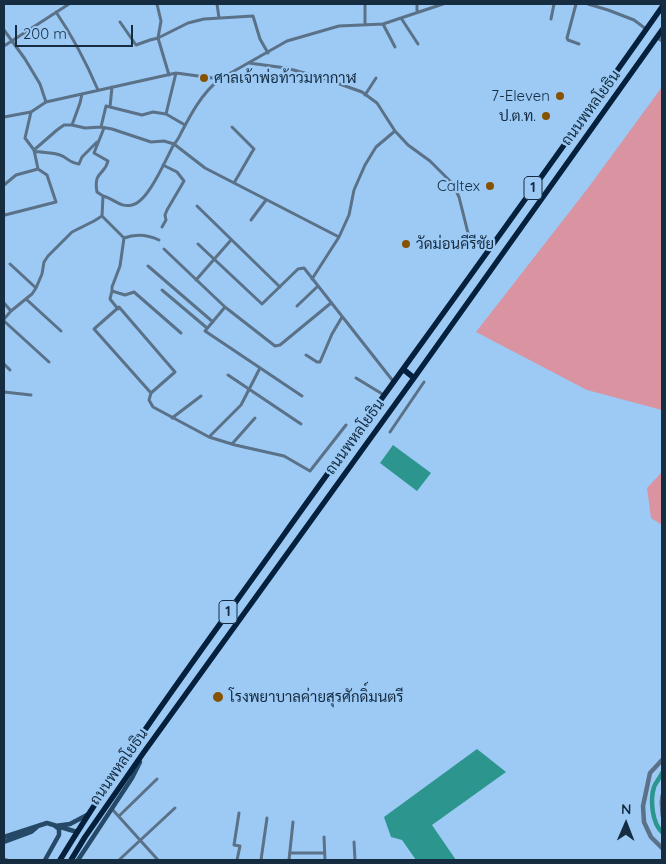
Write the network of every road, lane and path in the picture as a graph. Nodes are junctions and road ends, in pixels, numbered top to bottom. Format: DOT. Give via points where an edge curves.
graph roads {
  1 [pos="69,4"];
  2 [pos="157,4"];
  3 [pos="217,4"];
  4 [pos="365,4"];
  5 [pos="417,4"];
  6 [pos="443,4"];
  7 [pos="554,4"];
  8 [pos="576,4"];
  9 [pos="588,4"];
  10 [pos="662,7"];
  11 [pos="56,12"];
  12 [pos="417,12"];
  13 [pos="219,18"];
  14 [pos="401,18"];
  15 [pos="551,19"];
  16 [pos="120,22"];
  17 [pos="383,24"];
  18 [pos="364,25"];
  19 [pos="4,30"];
  20 [pos="646,30"];
  21 [pos="662,30"];
  22 [pos="158,38"];
  23 [pos="660,39"];
  24 [pos="11,40"];
  25 [pos="418,44"];
  26 [pos="579,44"];
  27 [pos="4,46"];
  28 [pos="395,47"];
  29 [pos="268,53"];
  30 [pos="249,63"];
  31 [pos="176,73"];
  32 [pos="169,75"];
  33 [pos="376,78"];
  34 [pos="220,79"];
  35 [pos="112,88"];
  36 [pos="98,90"];
  37 [pos="82,94"];
  38 [pos="365,94"];
  39 [pos="46,102"];
  40 [pos="110,107"];
  41 [pos="31,112"];
  42 [pos="166,114"];
  43 [pos="4,117"];
  44 [pos="72,125"];
  45 [pos="185,125"];
  46 [pos="232,127"];
  47 [pos="102,128"];
  48 [pos="395,132"];
  49 [pos="99,141"];
  50 [pos="174,144"];
  51 [pos="34,150"];
  52 [pos="163,165"];
  53 [pos="38,169"];
  54 [pos="234,182"];
  55 [pos="4,185"];
  56 [pos="103,196"];
  57 [pos="266,200"];
  58 [pos="197,206"];
  59 [pos="4,214"];
  60 [pos="102,216"];
  61 [pos="251,220"];
  62 [pos="162,227"];
  63 [pos="339,237"];
  64 [pos="124,238"];
  65 [pos="159,240"];
  66 [pos="231,240"];
  67 [pos="198,244"];
  68 [pos="164,249"];
  69 [pos="488,250"];
  70 [pos="215,259"];
  71 [pos="10,264"];
  72 [pos="148,266"];
  73 [pos="312,279"];
  74 [pos="196,280"];
  75 [pos="318,286"];
  76 [pos="280,287"];
  77 [pos="36,288"];
  78 [pos="162,290"];
  79 [pos="112,291"];
  80 [pos="26,299"];
  81 [pos="4,303"];
  82 [pos="331,303"];
  83 [pos="296,306"];
  84 [pos="225,307"];
  85 [pos="118,309"];
  86 [pos="11,311"];
  87 [pos="342,318"];
  88 [pos="4,320"];
  89 [pos="213,322"];
  90 [pos="207,328"];
  91 [pos="61,331"];
  92 [pos="181,332"];
  93 [pos="306,355"];
  94 [pos="48,362"];
  95 [pos="4,364"];
  96 [pos="260,368"];
  97 [pos="403,369"];
  98 [pos="10,370"];
  99 [pos="228,375"];
  100 [pos="356,378"];
  101 [pos="414,378"];
  102 [pos="394,381"];
  103 [pos="424,382"];
  104 [pos="250,389"];
  105 [pos="4,392"];
  106 [pos="152,393"];
  107 [pos="31,395"];
  108 [pos="384,395"];
  109 [pos="201,396"];
  110 [pos="302,396"];
  111 [pos="172,418"];
  112 [pos="255,418"];
  113 [pos="301,424"];
  114 [pos="346,425"];
  115 [pos="390,432"];
  116 [pos="209,437"];
  117 [pos="232,444"];
  118 [pos="144,752"];
  119 [pos="662,760"];
  120 [pos="157,779"];
  121 [pos="662,795"];
  122 [pos="175,808"];
  123 [pos="112,809"];
  124 [pos="239,814"];
  125 [pos="87,815"];
  126 [pos="119,816"];
  127 [pos="662,816"];
  128 [pos="267,818"];
  129 [pos="293,822"];
  130 [pos="38,826"];
  131 [pos="55,826"];
  132 [pos="76,832"];
  133 [pos="4,837"];
  134 [pos="85,837"];
  135 [pos="324,838"];
  136 [pos="141,840"];
  137 [pos="4,842"];
  138 [pos="354,842"];
  139 [pos="662,848"];
  140 [pos="324,852"];
  141 [pos="290,853"];
  142 [pos="45,860"];
  143 [pos="60,860"];
  144 [pos="71,860"];
  145 [pos="78,860"];
  146 [pos="119,860"];
  147 [pos="158,860"];
  148 [pos="237,860"];
  149 [pos="261,860"];
  150 [pos="289,860"];
  151 [pos="324,860"];
  152 [pos="355,860"];
  1 -- 11 [label="street"];
  2 -- 22 [label="street" via="161,21"];
  3 -- 13 [label="street"];
  4 -- 18 [label="street"];
  5 -- 12 [label="street"];
  6 -- 12 [label="street"];
  7 -- 15 [label="street"];
  8 -- 26 [label="street" via="567,38"];
  9 -- 20 [label="street" via="634,20"];
  10 -- 20 [label="highway, ถนนพหลโยธิน / 1"];
  11 -- 24 [label="street"];
  11 -- 36 [label="street" via="76,42"];
  12 -- 14 [label="street"];
  13 -- 22 [label="street" via="188,23"];
  13 -- 29 [label="street" via="253,16"];
  14 -- 17 [label="street"];
  14 -- 25 [label="street"];
  16 -- 22 [label="street" via="136,45"];
  17 -- 18 [label="street"];
  17 -- 28 [label="street"];
  18 -- 29 [label="street" via="334,27 288,41"];
  19 -- 24 [label="street"];
  20 -- 23 [label="highway"];
  20 -- 69 [label="highway, ถนนพหลโยธิน / 1"];
  21 -- 23 [label="highway, ถนนพหลโยธิน / 1"];
  22 -- 32 [label="street"];
  23 -- 101 [label="highway, ถนนพหลโยธิน / 1"];
  24 -- 27 [label="street"];
  24 -- 39 [label="street" via="40,84"];
  29 -- 30 [label="street"];
  30 -- 34 [label="street"];
  30 -- 38 [label="street" via="295,70"];
  31 -- 32 [label="street"];
  31 -- 34 [label="street"];
  31 -- 42 [label="street"];
  32 -- 35 [label="street"];
  33 -- 38 [label="street"];
  34 -- 45 [label="street" via="207,91"];
  35 -- 36 [label="street"];
  35 -- 40 [label="street"];
  36 -- 37 [label="street"];
  37 -- 39 [label="street"];
  37 -- 44 [label="street"];
  38 -- 48 [label="street" via="378,103"];
  39 -- 41 [label="street"];
  40 -- 42 [label="street" via="142,116 153,112"];
  40 -- 47 [label="street" via="106,106"];
  41 -- 43 [label="street"];
  41 -- 51 [label="street" via="25,138"];
  42 -- 45 [label="street"];
  44 -- 47 [label="street"];
  44 -- 51 [label="street" via="64,125"];
  45 -- 50 [label="street"];
  46 -- 54 [label="street" via="254,148"];
  47 -- 49 [label="street"];
  47 -- 50 [label="street" via="151,142"];
  48 -- 63 [label="street" via="376,147 365,165"];
  48 -- 69 [label="street" via="453,184 468,233"];
  49 -- 51 [label="street" via="78,164 60,155"];
  49 -- 56 [label="street" via="94,154 108,161 97,178 96,191"];
  50 -- 52 [label="street"];
  50 -- 54 [label="street" via="205,168"];
  51 -- 53 [label="street"];
  52 -- 56 [label="street" via="142,200 135,205 120,205"];
  52 -- 62 [label="street" via="184,180 167,210"];
  53 -- 55 [label="street" via="16,175"];
  53 -- 59 [label="street" via="47,175 56,202"];
  54 -- 57 [label="street"];
  56 -- 60 [label="street"];
  57 -- 61 [label="street"];
  57 -- 63 [label="street"];
  58 -- 66 [label="street"];
  60 -- 64 [label="street"];
  60 -- 77 [label="street" via="72,232 48,256"];
  63 -- 73 [label="street"];
  64 -- 65 [label="street" via="134,235"];
  64 -- 79 [label="street"];
  66 -- 70 [label="street"];
  66 -- 76 [label="street"];
  67 -- 70 [label="street"];
  68 -- 74 [label="street"];
  69 -- 97 [label="highway, ถนนพหลโยธิน / 1"];
  70 -- 74 [label="street"];
  70 -- 76 [label="street" via="262,304"];
  71 -- 77 [label="street"];
  72 -- 89 [label="street"];
  73 -- 75 [label="street"];
  73 -- 76 [label="street" via="304,268 298,269"];
  74 -- 84 [label="street"];
  75 -- 82 [label="street"];
  75 -- 83 [label="street"];
  77 -- 80 [label="street"];
  78 -- 90 [label="street"];
  79 -- 85 [label="street" via="110,299"];
  79 -- 92 [label="street" via="127,295 134,292"];
  80 -- 86 [label="street"];
  80 -- 91 [label="street"];
  81 -- 86 [label="street"];
  82 -- 84 [label="street" via="277,346"];
  82 -- 87 [label="street"];
  84 -- 89 [label="street"];
  85 -- 106 [label="street" via="94,329"];
  85 -- 106 [label="street" via="174,372"];
  86 -- 88 [label="street"];
  87 -- 93 [label="street" via="320,362"];
  87 -- 102 [label="street"];
  88 -- 94 [label="street"];
  89 -- 90 [label="street"];
  90 -- 96 [label="street" via="205,330"];
  95 -- 98 [label="street"];
  96 -- 104 [label="street"];
  96 -- 110 [label="street"];
  97 -- 101 [label="highway"];
  97 -- 102 [label="highway, ถนนพหลโยธิน / 1"];
  99 -- 104 [label="street"];
  100 -- 108 [label="street"];
  101 -- 118 [label="highway, ถนนพหลโยธิน / 1"];
  102 -- 108 [label="highway, ถนนพหลโยธิน / 1"];
  103 -- 115 [label="street"];
  104 -- 113 [label="street"];
  104 -- 116 [label="street" via="241,405"];
  105 -- 107 [label="street"];
  106 -- 111 [label="street" via="149,400 153,407"];
  108 -- 125 [label="highway, ถนนพหลโยธิน / 1"];
  109 -- 111 [label="street"];
  111 -- 116 [label="street"];
  112 -- 117 [label="street"];
  114 -- 117 [label="street" via="310,471 284,456"];
  116 -- 117 [label="street"];
  118 -- 123 [label="main road, 1"];
  118 -- 134 [label="highway, ถนนพหลโยธิน / 1"];
  119 -- 139 [label="street" via="650,773 643,806 644,822 651,837"];
  120 -- 126 [label="street"];
  121 -- 127 [label="street"];
  122 -- 136 [label="street"];
  123 -- 126 [label="street"];
  123 -- 145 [label="main road, 1"];
  124 -- 148 [label="street" via="234,845 240,846"];
  125 -- 131 [label="main road" via="70,824"];
  125 -- 132 [label="highway, ถนนพหลโยธิน / 1"];
  126 -- 136 [label="street"];
  128 -- 149 [label="street"];
  129 -- 141 [label="street"];
  130 -- 131 [label="main road" via="47,823"];
  130 -- 133 [label="main road"];
  130 -- 137 [label="main road"];
  131 -- 132 [label="main road"];
  131 -- 142 [label="main road" via="59,835"];
  132 -- 134 [label="highway"];
  132 -- 143 [label="highway, ถนนพหลโยธิน / 1"];
  134 -- 144 [label="highway, ถนนพหลโยธิน / 1"];
  135 -- 140 [label="street"];
  136 -- 146 [label="street"];
  136 -- 147 [label="street"];
  138 -- 152 [label="street"];
  140 -- 141 [label="street"];
  140 -- 151 [label="street"];
  141 -- 150 [label="street"];
}
